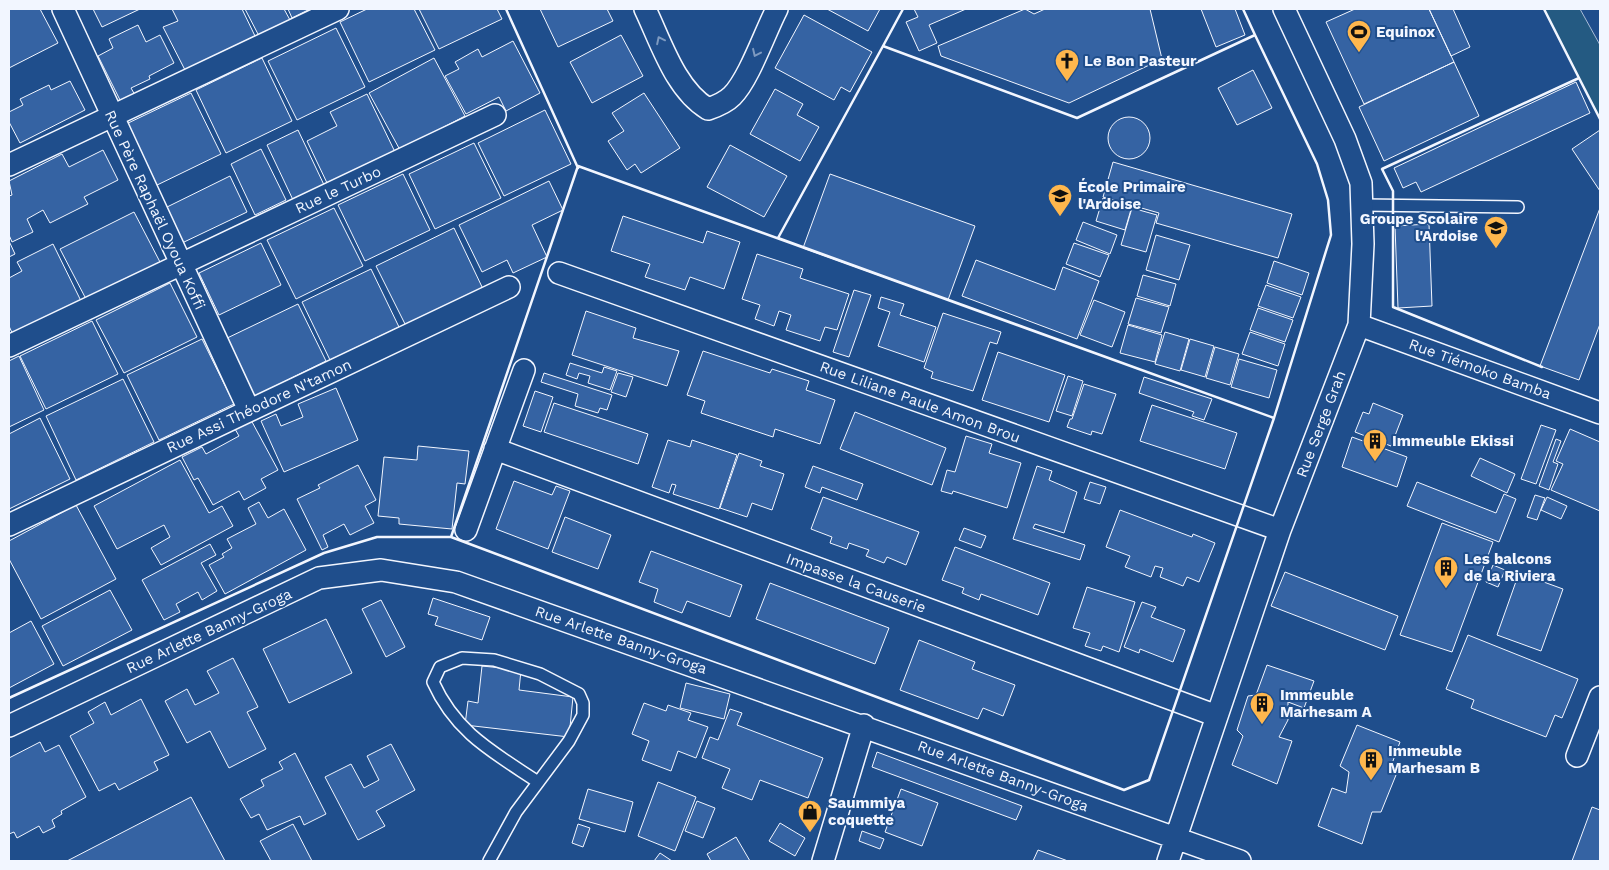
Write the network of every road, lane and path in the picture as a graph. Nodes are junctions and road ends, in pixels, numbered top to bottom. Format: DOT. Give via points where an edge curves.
graph roads {
  1 [pos="63,9"];
  2 [pos="338,9"];
  3 [pos="645,9"];
  4 [pos="777,9"];
  5 [pos="1284,9"];
  6 [pos="495,115"];
  7 [pos="111,116"];
  8 [pos="9,165"];
  9 [pos="1364,205"];
  10 [pos="1518,207"];
  11 [pos="181,264"];
  12 [pos="559,273"];
  13 [pos="509,287"];
  14 [pos="1359,325"];
  15 [pos="9,346"];
  16 [pos="524,370"];
  17 [pos="249,410"];
  18 [pos="1600,413"];
  19 [pos="495,449"];
  20 [pos="9,525"];
  21 [pos="466,530"];
  22 [pos="1280,530"];
  23 [pos="1600,697"];
  24 [pos="1216,716"];
  25 [pos="864,725"];
  26 [pos="9,726"];
  27 [pos="1577,756"];
  28 [pos="538,782"];
  29 [pos="1176,839"];
  30 [pos="489,861"];
  31 [pos="823,861"];
  32 [pos="1168,861"];
  33 [pos="1240,861"];
  1 -- 7 [label="street, Rue Père Raphaël Oyoua Koffi"];
  2 -- 7 [label="street"];
  4 -- 3 [label="street, one-way" via="733,96 708,109 695,101 679,78"];
  5 -- 9 [label="street, Rue Serge Grah" via="1345,139 1361,183"];
  6 -- 11 [label="street, Rue le Turbo"];
  7 -- 8 [label="street"];
  7 -- 11 [label="street, Rue Père Raphaël Oyoua Koffi"];
  9 -- 10 [label="lane"];
  9 -- 14 [label="street, Rue Serge Grah"];
  11 -- 15 [label="street, Rue le Turbo"];
  11 -- 17 [label="street, Rue Père Raphaël Oyoua Koffi"];
  12 -- 22 [label="street, Rue Liliane Paule Amon Brou"];
  13 -- 17 [label="street, Rue Assi Théodore N'tamon"];
  14 -- 18 [label="street, Rue Tiémoko Bamba"];
  14 -- 22 [label="street, Rue Serge Grah"];
  16 -- 19 [label="street"];
  17 -- 20 [label="street, Rue Assi Théodore N'tamon"];
  19 -- 21 [label="street"];
  19 -- 24 [label="street, Impasse la Causerie"];
  22 -- 24 [label="street, Rue Serge Grah"];
  23 -- 27 [label="street"];
  24 -- 29 [label="street, Rue Serge Grah"];
  25 -- 26 [label="street, Rue Arlette Banny-Groga" via="456,582 381,570 320,578"];
  25 -- 29 [label="street, Rue Arlette Banny-Groga"];
  25 -- 31 [label="street"];
  28 -- 28 [label="lane" via="569,741 583,715 579,694 540,674 494,660 462,658 440,667 434,682 442,701 459,724"];
  28 -- 30 [label="lane" via="516,812"];
  29 -- 32 [label="street, Rue Serge Grah"];
  29 -- 33 [label="street, Rue Arlette Banny-Groga"];
}
